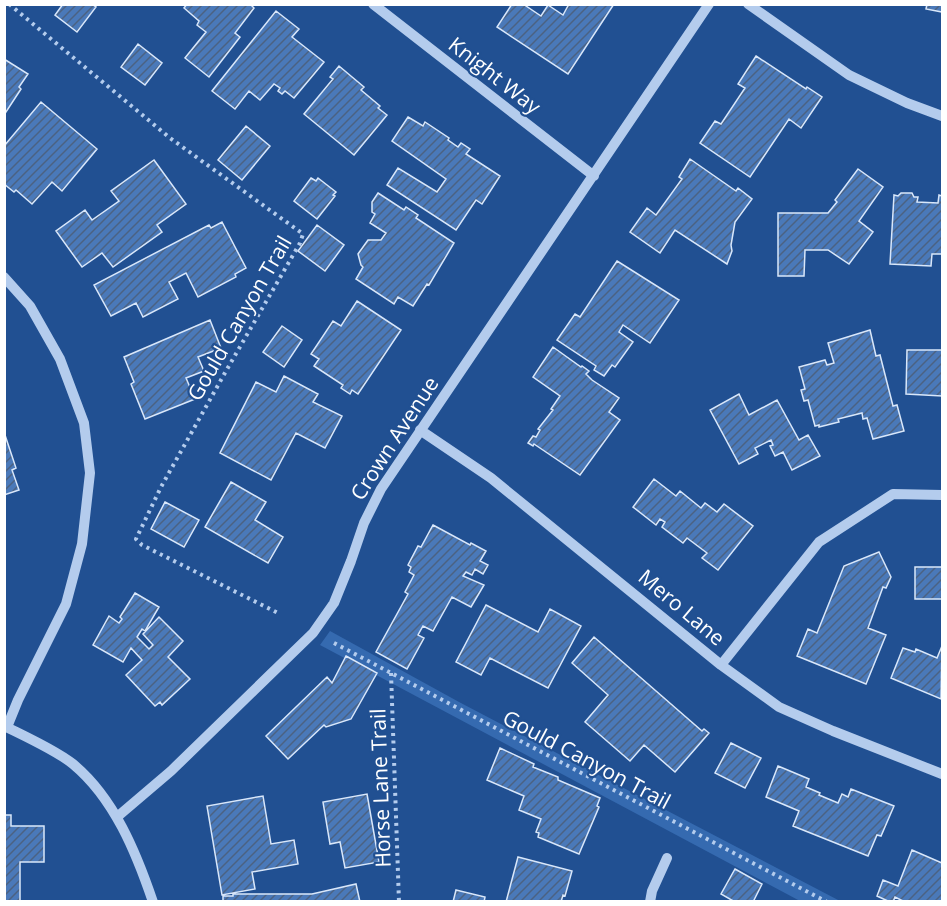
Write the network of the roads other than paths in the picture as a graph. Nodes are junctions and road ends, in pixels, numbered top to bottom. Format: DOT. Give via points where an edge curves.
graph roads {
  1 [pos="373,4"];
  2 [pos="709,4"];
  3 [pos="748,4"];
  4 [pos="942,116"];
  5 [pos="594,176"];
  6 [pos="4,277"];
  7 [pos="420,430"];
  8 [pos="942,495"];
  9 [pos="722,665"];
  10 [pos="6,727"];
  11 [pos="942,774"];
  12 [pos="117,817"];
  13 [pos="667,858"];
  14 [pos="153,902"];
  15 [pos="650,902"];
  1 -- 5 [label="street, Knight Way"];
  2 -- 5 [label="street, Crown Avenue"];
  3 -- 4 [label="street" via="849,75 907,104"];
  5 -- 7 [label="street, Crown Avenue"];
  6 -- 10 [label="street" via="30,306 60,359 84,423 90,473 82,544 66,604"];
  7 -- 9 [label="street, Mero Lane" via="491,478"];
  7 -- 12 [label="street, Crown Avenue" via="381,489 334,603 314,633 171,771"];
  8 -- 9 [label="street" via="893,494 819,542"];
  9 -- 11 [label="street, Mero Lane" via="779,707"];
  10 -- 12 [label="street" via="72,763 97,787"];
  12 -- 14 [label="street"];
  13 -- 15 [label="street"];
}
